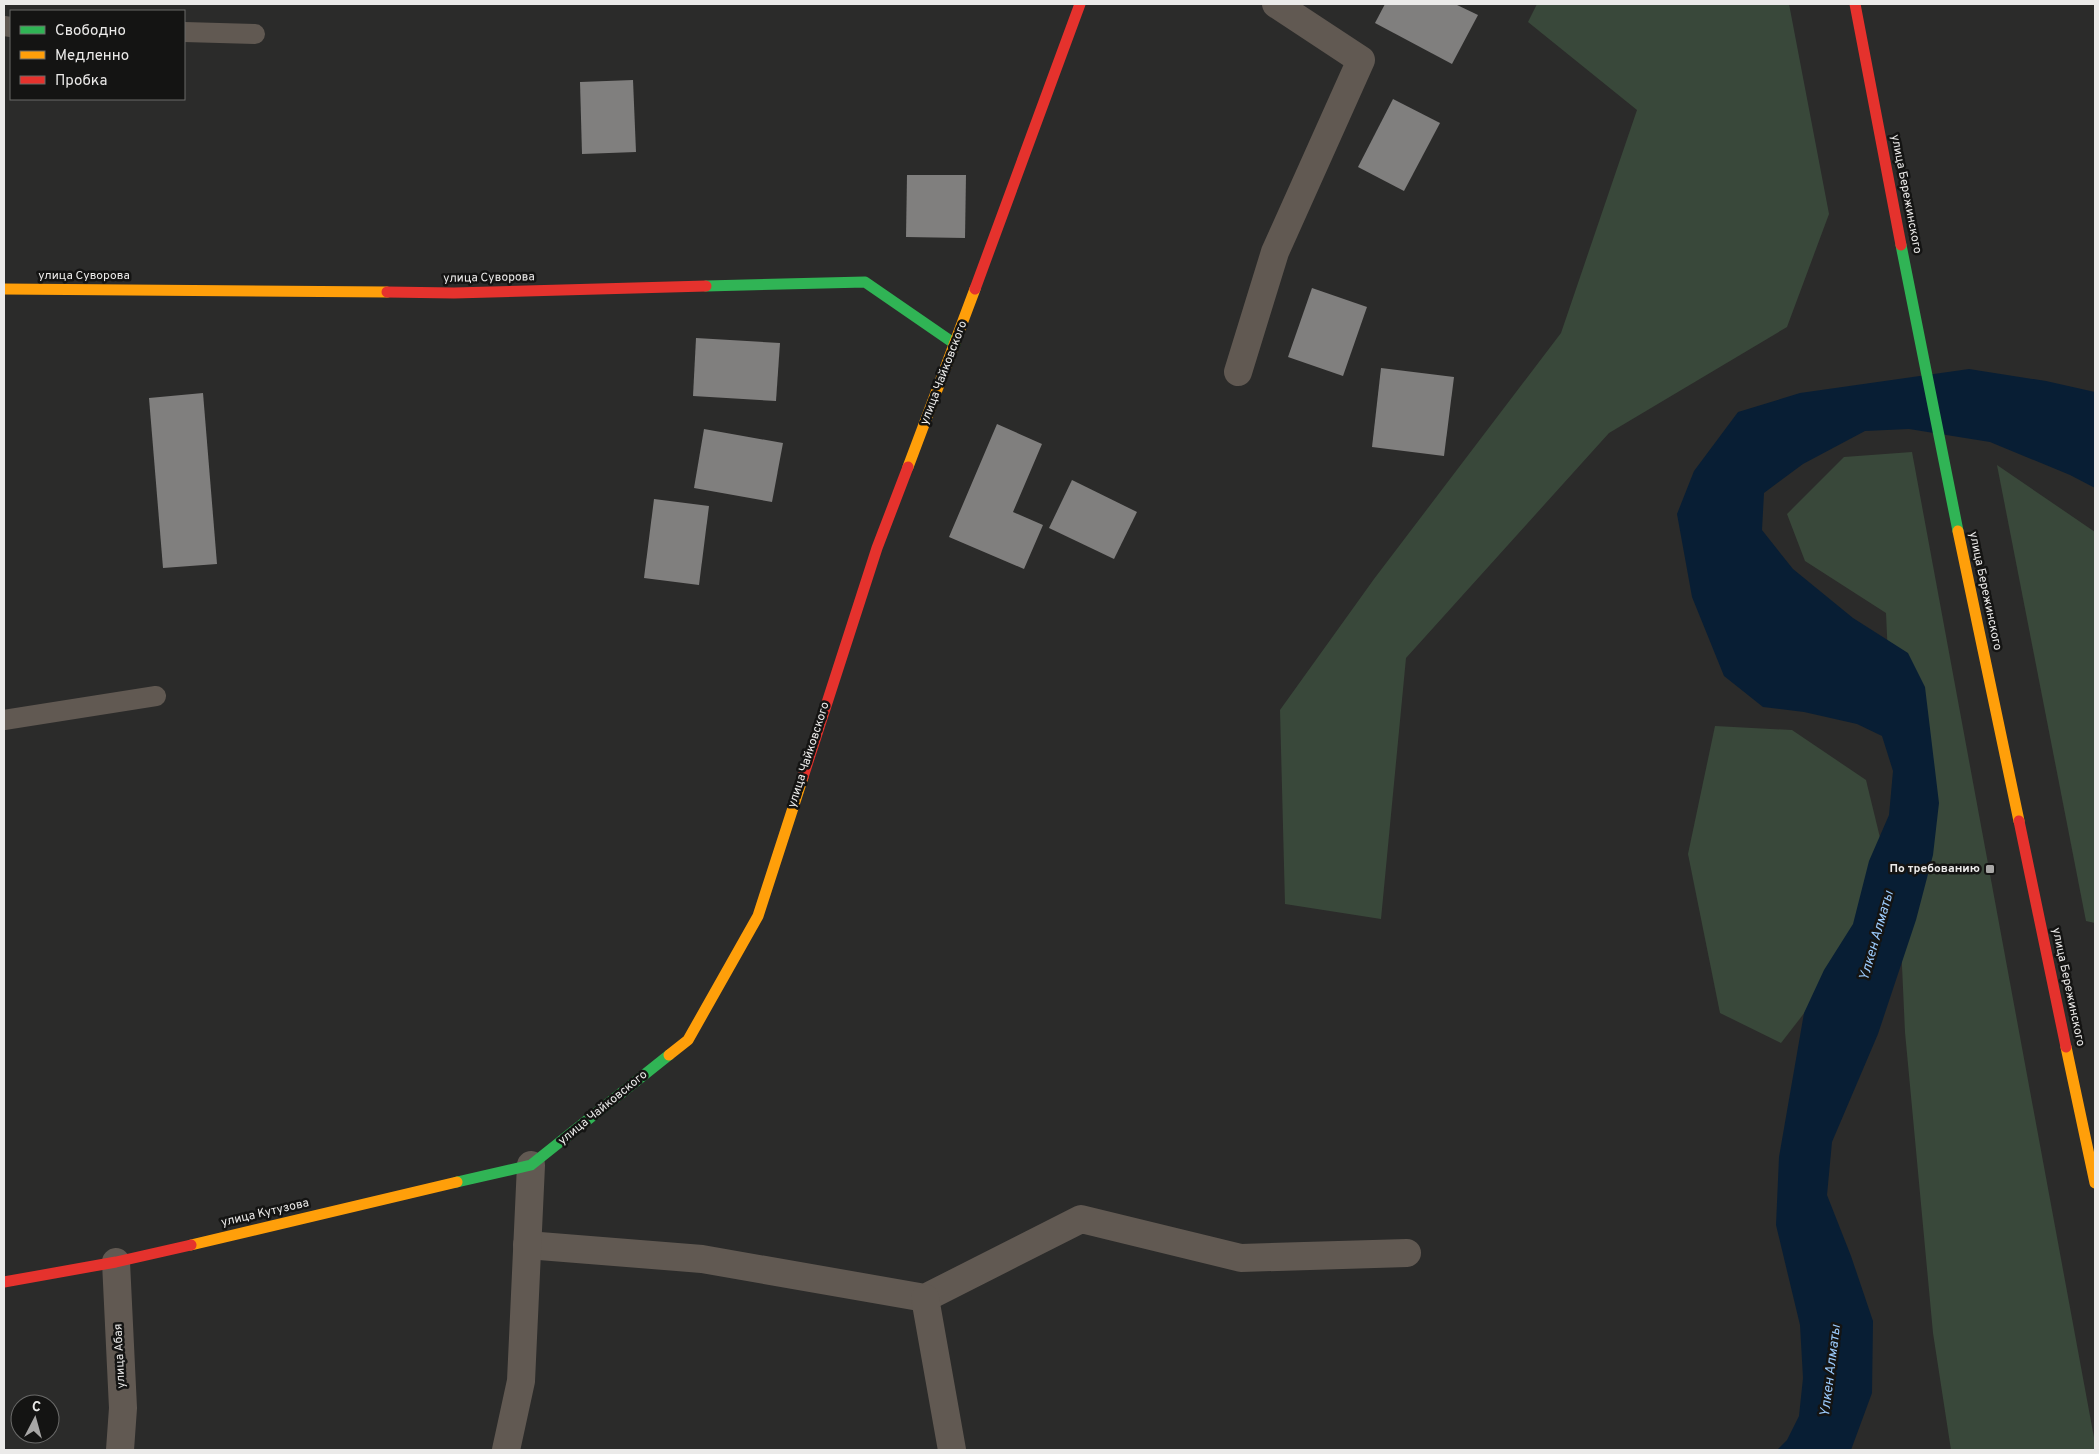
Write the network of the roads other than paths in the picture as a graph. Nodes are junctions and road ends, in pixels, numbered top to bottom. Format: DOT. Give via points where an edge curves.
graph roads {
  1 [pos="1080,4"];
  2 [pos="1276,4"];
  3 [pos="1855,4"];
  4 [pos="185,32"];
  5 [pos="255,34"];
  6 [pos="4,289"];
  7 [pos="955,344"];
  8 [pos="1238,372"];
  9 [pos="156,696"];
  10 [pos="4,720"];
  11 [pos="531,1165"];
  12 [pos="2095,1183"];
  13 [pos="527,1245"];
  14 [pos="1407,1253"];
  15 [pos="116,1262"];
  16 [pos="4,1282"];
  17 [pos="925,1298"];
  18 [pos="120,1450"];
  19 [pos="506,1450"];
  20 [pos="952,1450"];
  1 -- 7 [label="street, улица Чайковского"];
  2 -- 8 [label="street" via="1361,60 1275,252"];
  3 -- 12 [label="street, улица Бережинского" via="1937,429"];
  4 -- 5 [label="lane"];
  6 -- 7 [label="street, улица Суворова" via="454,293 865,282"];
  7 -- 11 [label="street, улица Чайковского" via="877,548 758,916 688,1040"];
  9 -- 10 [label="lane"];
  11 -- 13 [label="street"];
  11 -- 15 [label="street, улица Кутузова"];
  13 -- 17 [label="street" via="702,1259"];
  13 -- 19 [label="street" via="521,1381"];
  14 -- 17 [label="street" via="1241,1258 1080,1219"];
  15 -- 16 [label="street, улица Кутузова"];
  15 -- 18 [label="street, улица Абая" via="123,1408"];
  17 -- 20 [label="street"];
}
